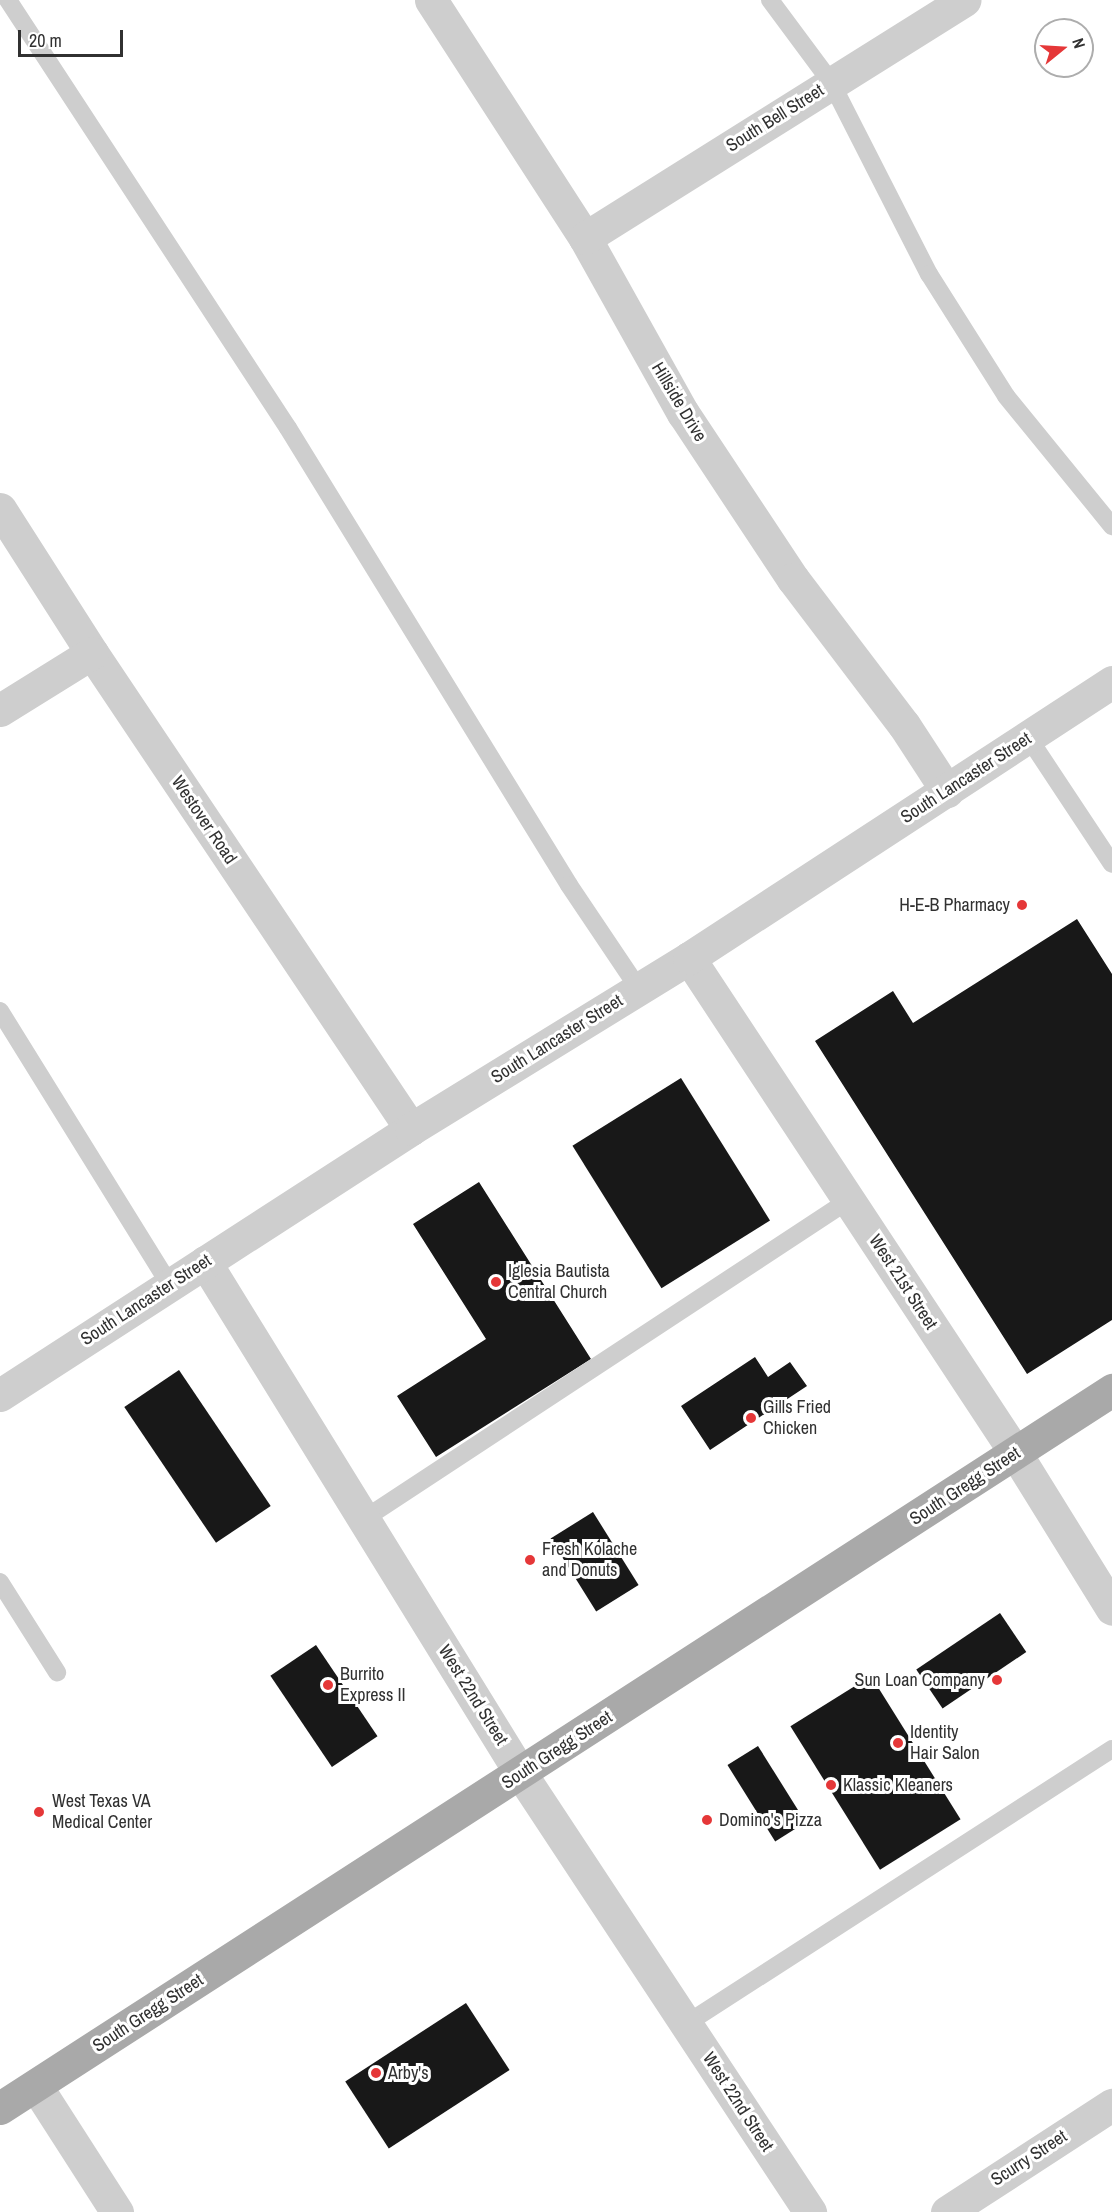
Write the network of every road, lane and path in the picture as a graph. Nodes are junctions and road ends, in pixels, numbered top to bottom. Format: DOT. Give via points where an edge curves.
graph roads {
  1 [pos="8,0"];
  2 [pos="431,0"];
  3 [pos="770,0"];
  4 [pos="965,0"];
  5 [pos="831,82"];
  6 [pos="585,238"];
  7 [pos="0,509"];
  8 [pos="1112,526"];
  9 [pos="92,653"];
  10 [pos="1112,682"];
  11 [pos="0,710"];
  12 [pos="1028,737"];
  13 [pos="947,790"];
  14 [pos="1112,864"];
  15 [pos="689,958"];
  16 [pos="639,988"];
  17 [pos="0,1011"];
  18 [pos="411,1129"];
  19 [pos="849,1200"];
  20 [pos="205,1262"];
  21 [pos="170,1285"];
  22 [pos="1112,1390"];
  23 [pos="0,1395"];
  24 [pos="1016,1454"];
  25 [pos="364,1519"];
  26 [pos="0,1582"];
  27 [pos="1112,1609"];
  28 [pos="57,1672"];
  29 [pos="1112,1749"];
  30 [pos="521,1774"];
  31 [pos="686,2024"];
  32 [pos="36,2086"];
  33 [pos="1112,2104"];
  34 [pos="0,2108"];
  35 [pos="117,2212"];
  36 [pos="810,2212"];
  37 [pos="947,2212"];
  1 -- 16 [label="lane" via="288,428 569,885"];
  2 -- 6 [label="street, Hillside Drive"];
  3 -- 5 [label="lane"];
  4 -- 5 [label="street, South Bell Street"];
  5 -- 6 [label="street, South Bell Street"];
  5 -- 8 [label="lane" via="929,274 988,368 1006,396"];
  6 -- 13 [label="street, Hillside Drive" via="683,413 793,579 904,725"];
  7 -- 9 [label="street, Westover Road"];
  9 -- 11 [label="street"];
  9 -- 18 [label="street, Westover Road"];
  10 -- 12 [label="street, South Lancaster Street"];
  12 -- 13 [label="street, South Lancaster Street"];
  12 -- 14 [label="lane"];
  13 -- 15 [label="street, South Lancaster Street"];
  15 -- 16 [label="street, South Lancaster Street"];
  15 -- 19 [label="street, West 21st Street"];
  16 -- 18 [label="street, South Lancaster Street"];
  17 -- 21 [label="lane"];
  18 -- 20 [label="street, South Lancaster Street"];
  19 -- 24 [label="street, West 21st Street"];
  19 -- 25 [label="lane"];
  20 -- 21 [label="street, South Lancaster Street"];
  20 -- 25 [label="street, West 22nd Street"];
  21 -- 23 [label="street, South Lancaster Street"];
  22 -- 24 [label="main road, South Gregg Street"];
  24 -- 27 [label="street, West 21st Street"];
  24 -- 30 [label="main road, South Gregg Street"];
  25 -- 30 [label="street, West 22nd Street"];
  26 -- 28 [label="lane"];
  29 -- 31 [label="lane"];
  30 -- 31 [label="street, West 22nd Street"];
  30 -- 32 [label="main road, South Gregg Street"];
  31 -- 36 [label="street, West 22nd Street"];
  32 -- 34 [label="main road, South Gregg Street"];
  32 -- 35 [label="street"];
  33 -- 37 [label="street, Scurry Street"];
}
